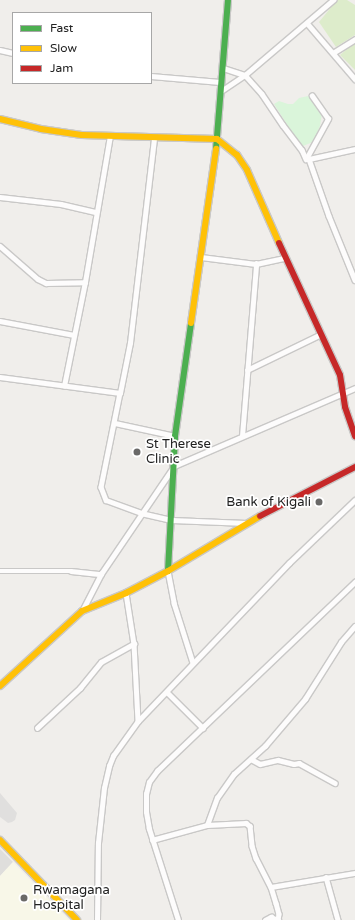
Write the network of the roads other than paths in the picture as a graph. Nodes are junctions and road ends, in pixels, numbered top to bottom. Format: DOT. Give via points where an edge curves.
graph roads {
  1 [pos="228,0"];
  2 [pos="333,0"];
  3 [pos="307,23"];
  4 [pos="355,39"];
  5 [pos="0,50"];
  6 [pos="12,53"];
  7 [pos="333,53"];
  8 [pos="223,68"];
  9 [pos="245,75"];
  10 [pos="152,76"];
  11 [pos="355,78"];
  12 [pos="220,82"];
  13 [pos="221,91"];
  14 [pos="312,96"];
  15 [pos="0,119"];
  16 [pos="110,136"];
  17 [pos="154,138"];
  18 [pos="217,139"];
  19 [pos="355,149"];
  20 [pos="308,159"];
  21 [pos="0,197"];
  22 [pos="96,212"];
  23 [pos="0,246"];
  24 [pos="201,257"];
  25 [pos="285,258"];
  26 [pos="256,264"];
  27 [pos="355,280"];
  28 [pos="85,282"];
  29 [pos="0,321"];
  30 [pos="321,334"];
  31 [pos="74,335"];
  32 [pos="248,370"];
  33 [pos="0,377"];
  34 [pos="64,386"];
  35 [pos="355,388"];
  36 [pos="120,393"];
  37 [pos="343,395"];
  38 [pos="115,423"];
  39 [pos="175,436"];
  40 [pos="242,436"];
  41 [pos="355,436"];
  42 [pos="174,466"];
  43 [pos="355,467"];
  44 [pos="355,500"];
  45 [pos="142,513"];
  46 [pos="172,520"];
  47 [pos="246,523"];
  48 [pos="0,571"];
  49 [pos="168,571"];
  50 [pos="101,574"];
  51 [pos="355,582"];
  52 [pos="126,593"];
  53 [pos="82,611"];
  54 [pos="355,626"];
  55 [pos="134,644"];
  56 [pos="193,663"];
  57 [pos="0,686"];
  58 [pos="167,692"];
  59 [pos="138,721"];
  60 [pos="37,728"];
  61 [pos="203,728"];
  62 [pos="251,759"];
  63 [pos="335,782"];
  64 [pos="207,825"];
  65 [pos="0,840"];
  66 [pos="152,840"];
  67 [pos="355,873"];
  68 [pos="326,877"];
  69 [pos="271,887"];
  70 [pos="77,920"];
  71 [pos="97,920"];
  72 [pos="178,920"];
  73 [pos="265,920"];
  74 [pos="278,920"];
  75 [pos="338,920"];
  1 -- 8 [label="main road"];
  2 -- 3 [label="street"];
  3 -- 7 [label="street"];
  3 -- 9 [label="street"];
  4 -- 7 [label="street"];
  5 -- 6 [label="street"];
  7 -- 11 [label="street"];
  8 -- 9 [label="street"];
  8 -- 12 [label="main road"];
  9 -- 13 [label="street"];
  9 -- 20 [label="street" via="262,94"];
  10 -- 12 [label="street"];
  12 -- 13 [label="main road"];
  13 -- 18 [label="main road"];
  14 -- 20 [label="street" via="328,119"];
  15 -- 16 [label="main road" via="41,129"];
  16 -- 17 [label="main road"];
  16 -- 22 [label="street"];
  17 -- 18 [label="main road"];
  17 -- 36 [label="street" via="130,343"];
  18 -- 24 [label="main road"];
  18 -- 25 [label="main road" via="237,155 247,170"];
  19 -- 20 [label="street"];
  20 -- 27 [label="street"];
  21 -- 22 [label="street" via="61,204"];
  22 -- 28 [label="street"];
  23 -- 28 [label="street" via="46,283"];
  24 -- 26 [label="street"];
  24 -- 39 [label="main road"];
  25 -- 26 [label="street"];
  25 -- 30 [label="main road"];
  26 -- 32 [label="street"];
  28 -- 31 [label="street"];
  29 -- 31 [label="street"];
  30 -- 32 [label="street"];
  30 -- 37 [label="main road" via="340,375"];
  31 -- 34 [label="street"];
  32 -- 40 [label="street"];
  33 -- 34 [label="street"];
  34 -- 36 [label="street"];
  35 -- 37 [label="street"];
  36 -- 38 [label="street"];
  37 -- 40 [label="street"];
  37 -- 41 [label="main road" via="344,408"];
  38 -- 39 [label="street"];
  38 -- 45 [label="street" via="101,487 103,494 106,500"];
  39 -- 42 [label="main road"];
  40 -- 42 [label="street"];
  42 -- 45 [label="street"];
  42 -- 46 [label="main road"];
  43 -- 47 [label="main road"];
  44 -- 56 [label="street" via="289,563"];
  45 -- 46 [label="street"];
  45 -- 50 [label="street"];
  46 -- 47 [label="street"];
  46 -- 49 [label="main road"];
  47 -- 49 [label="main road"];
  48 -- 50 [label="street" via="71,571"];
  49 -- 52 [label="main road"];
  49 -- 56 [label="street" via="174,603"];
  50 -- 53 [label="street"];
  51 -- 61 [label="street"];
  52 -- 53 [label="main road"];
  52 -- 55 [label="street"];
  53 -- 57 [label="main road"];
  54 -- 62 [label="street" via="341,642 305,699"];
  55 -- 59 [label="street"];
  55 -- 60 [label="street" via="101,662 80,688"];
  56 -- 58 [label="street"];
  58 -- 59 [label="street"];
  58 -- 61 [label="street"];
  59 -- 71 [label="street" via="109,766 98,843"];
  61 -- 66 [label="street" via="149,782 146,812"];
  62 -- 63 [label="street" via="260,764 278,760 299,763"];
  62 -- 64 [label="street" via="234,774 217,798"];
  64 -- 66 [label="street"];
  64 -- 69 [label="street" via="246,823 250,826 256,858"];
  65 -- 70 [label="main road"];
  66 -- 72 [label="street"];
  67 -- 68 [label="street"];
  68 -- 69 [label="street"];
  68 -- 75 [label="street"];
  69 -- 74 [label="street" via="280,914"];
  73 -- 74 [label="street"];
}
